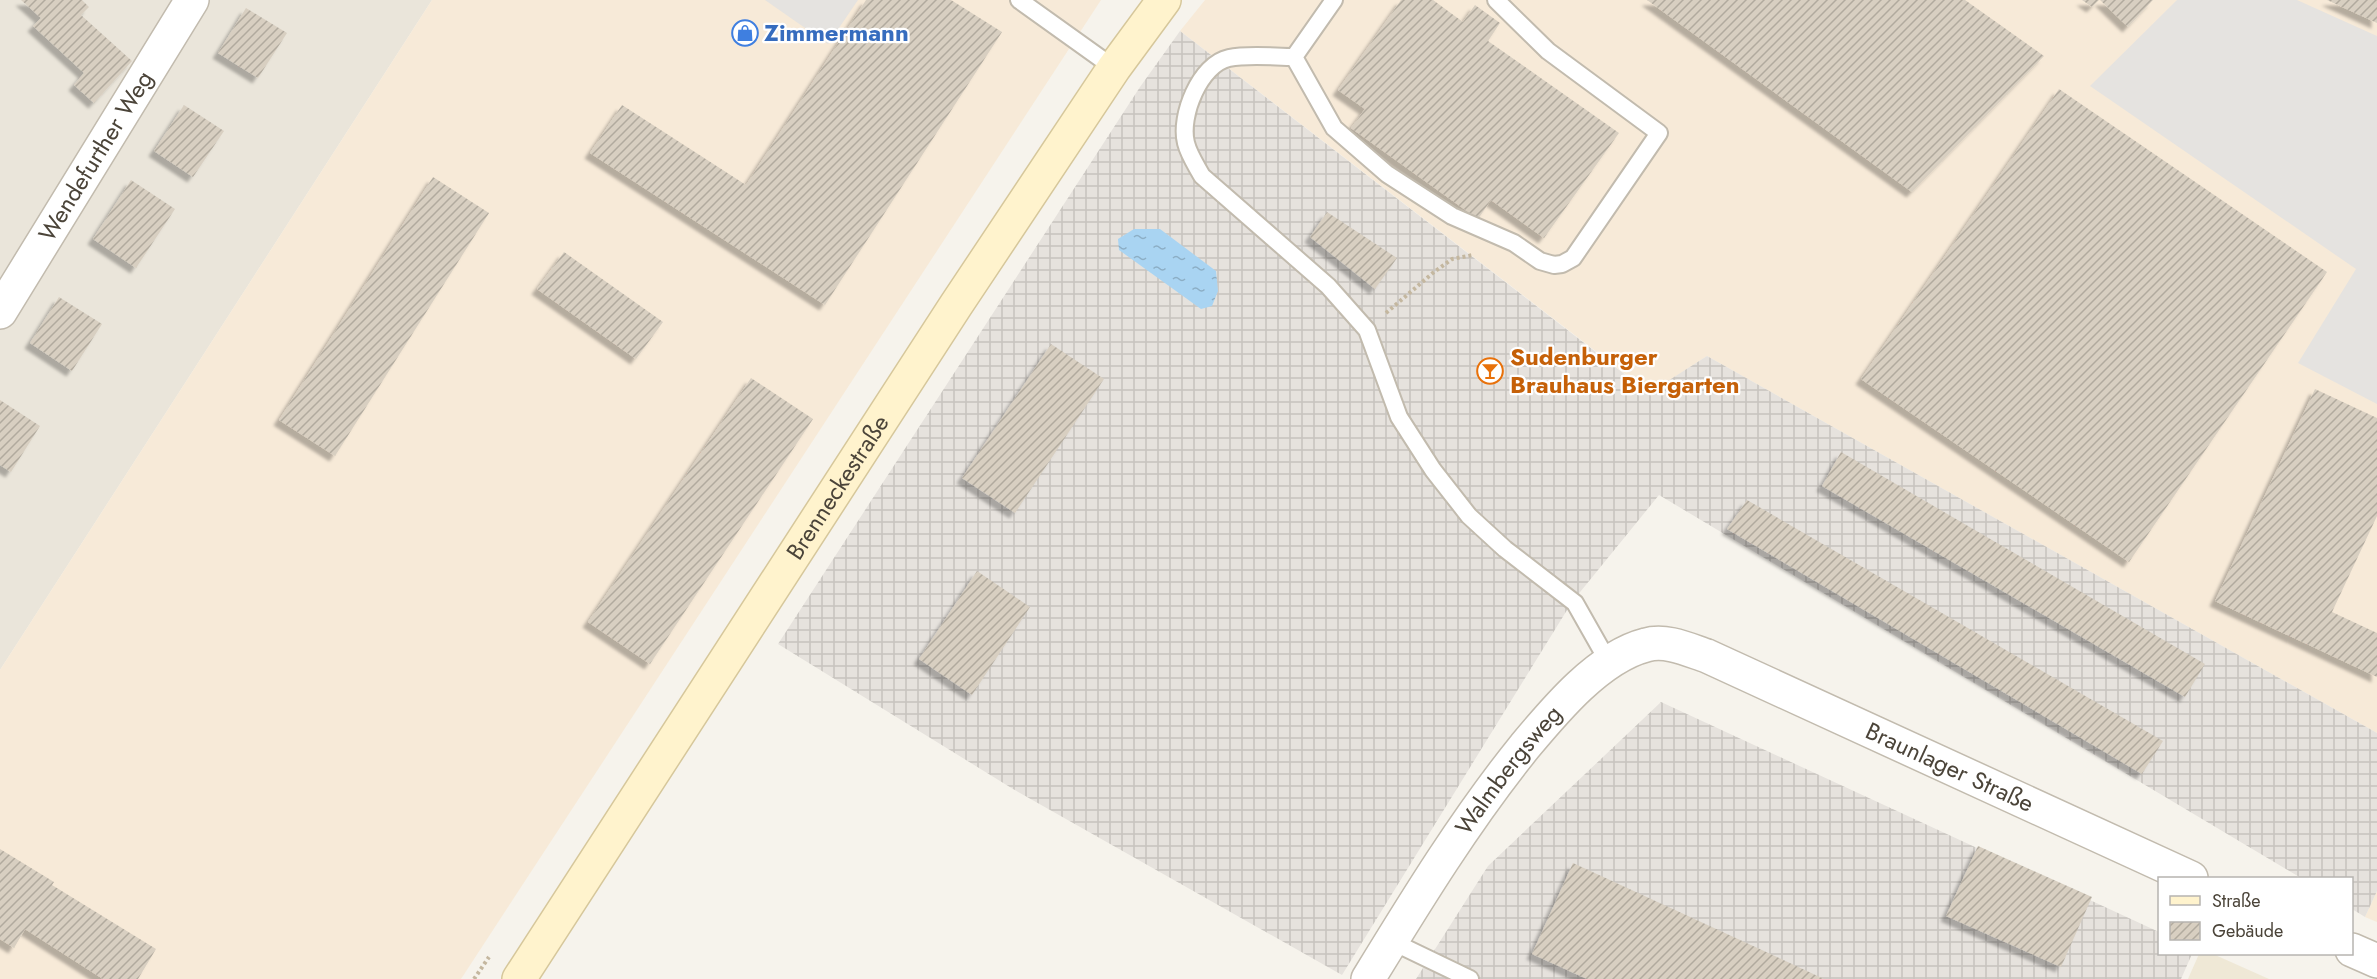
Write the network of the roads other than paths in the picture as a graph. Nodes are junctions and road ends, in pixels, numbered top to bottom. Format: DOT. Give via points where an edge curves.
graph roads {
  1 [pos="192,0"];
  2 [pos="1019,0"];
  3 [pos="1164,0"];
  4 [pos="1334,0"];
  5 [pos="1496,0"];
  6 [pos="1294,57"];
  7 [pos="1114,68"];
  8 [pos="0,312"];
  9 [pos="1707,656"];
  10 [pos="1609,663"];
  11 [pos="2187,877"];
  12 [pos="1391,941"];
  13 [pos="519,979"];
  14 [pos="1368,979"];
  15 [pos="1470,979"];
  1 -- 8 [label="street, Wendefurther Weg"];
  2 -- 7 [label="lane"];
  3 -- 7 [label="main road, Brenneckestraße"];
  4 -- 6 [label="lane"];
  5 -- 6 [label="lane" via="1548,51 1659,133 1573,258 1562,264 1540,261 1514,243 1452,216 1387,174 1334,128"];
  6 -- 10 [label="lane" via="1227,58 1206,72 1186,112 1185,141 1202,176 1328,286 1366,330 1400,417 1433,470 1470,516 1505,549 1575,603"];
  7 -- 13 [label="main road, Brenneckestraße"];
  9 -- 10 [label="street, Walmbergsweg" via="1662,643 1646,645"];
  9 -- 11 [label="street, Braunlager Straße"];
  10 -- 12 [label="street, Walmbergsweg" via="1550,715 1493,785"];
  12 -- 14 [label="street, Walmbergsweg"];
  12 -- 15 [label="lane"];
}
